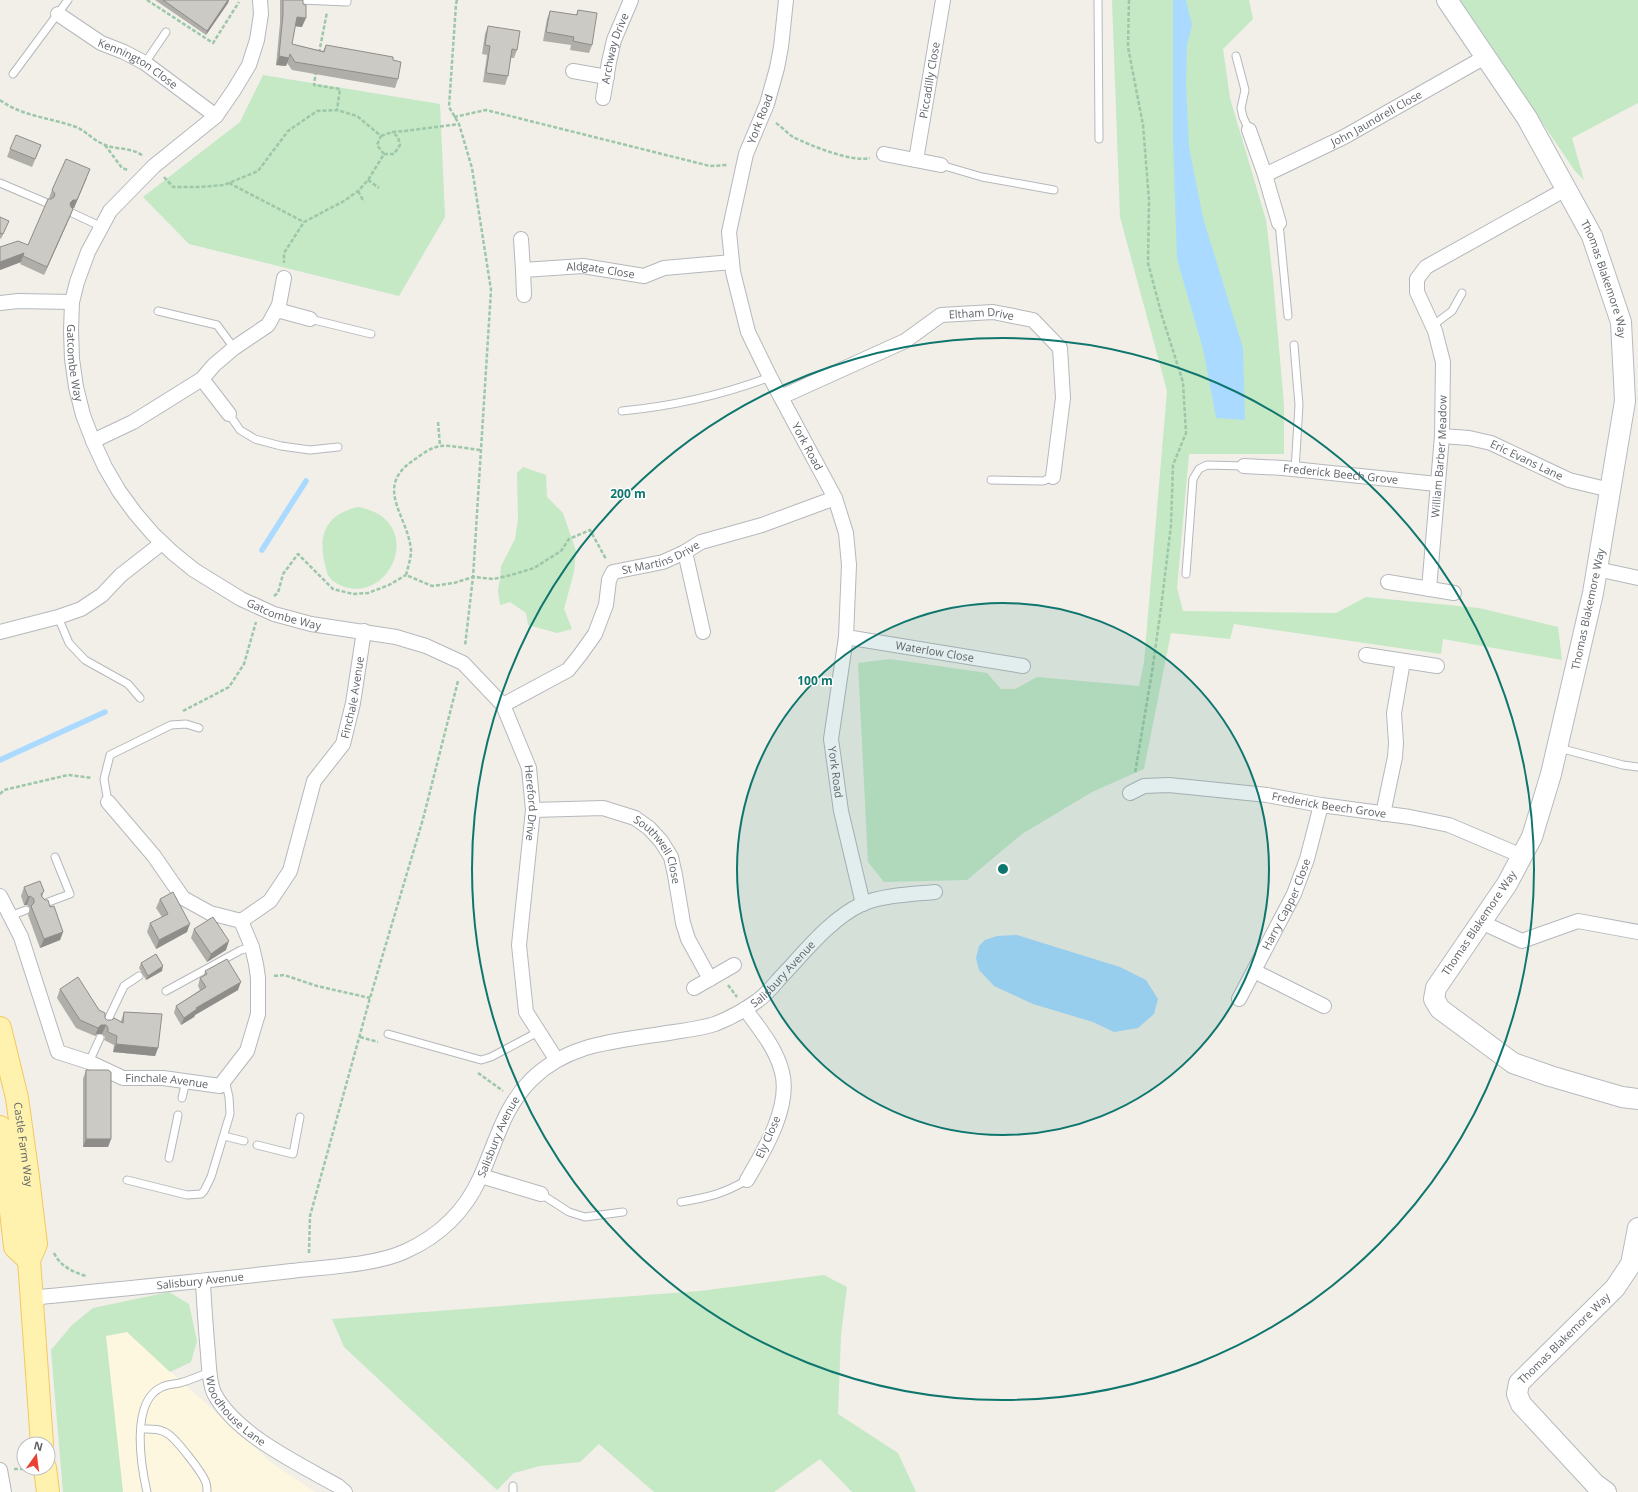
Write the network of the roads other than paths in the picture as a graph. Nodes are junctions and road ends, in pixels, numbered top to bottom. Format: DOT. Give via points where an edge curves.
graph roads {
  1 [pos="68,0"];
  2 [pos="260,0"];
  3 [pos="300,0"];
  4 [pos="347,0"];
  5 [pos="631,0"];
  6 [pos="786,0"];
  7 [pos="944,0"];
  8 [pos="1098,0"];
  9 [pos="1447,0"];
  10 [pos="58,14"];
  11 [pos="166,32"];
  12 [pos="1236,56"];
  13 [pos="1485,57"];
  14 [pos="145,63"];
  15 [pos="574,71"];
  16 [pos="13,74"];
  17 [pos="607,77"];
  18 [pos="604,98"];
  19 [pos="216,116"];
  20 [pos="1249,130"];
  21 [pos="1099,140"];
  22 [pos="884,154"];
  23 [pos="916,160"];
  24 [pos="941,165"];
  25 [pos="1265,175"];
  26 [pos="0,183"];
  27 [pos="1566,189"];
  28 [pos="1054,190"];
  29 [pos="47,203"];
  30 [pos="72,213"];
  31 [pos="1279,223"];
  32 [pos="100,226"];
  33 [pos="521,239"];
  34 [pos="732,262"];
  35 [pos="523,270"];
  36 [pos="284,278"];
  37 [pos="1462,293"];
  38 [pos="524,295"];
  39 [pos="72,302"];
  40 [pos="0,303"];
  41 [pos="277,310"];
  42 [pos="158,311"];
  43 [pos="1288,316"];
  44 [pos="310,319"];
  45 [pos="1432,326"];
  46 [pos="371,334"];
  47 [pos="1294,345"];
  48 [pos="234,348"];
  49 [pos="770,378"];
  50 [pos="202,379"];
  51 [pos="781,397"];
  52 [pos="622,411"];
  53 [pos="228,414"];
  54 [pos="1442,436"];
  55 [pos="92,441"];
  56 [pos="338,447"];
  57 [pos="1244,466"];
  58 [pos="1295,470"];
  59 [pos="1053,477"];
  60 [pos="991,480"];
  61 [pos="1437,484"];
  62 [pos="1610,490"];
  63 [pos="835,498"];
  64 [pos="162,542"];
  65 [pos="685,552"];
  66 [pos="1597,569"];
  67 [pos="1186,574"];
  68 [pos="1638,578"];
  69 [pos="1388,582"];
  70 [pos="1429,589"];
  71 [pos="1454,593"];
  72 [pos="58,617"];
  73 [pos="364,631"];
  74 [pos="0,632"];
  75 [pos="703,632"];
  76 [pos="846,638"];
  77 [pos="1366,655"];
  78 [pos="1403,661"];
  79 [pos="1023,666"];
  80 [pos="1437,666"];
  81 [pos="140,698"];
  82 [pos="503,705"];
  83 [pos="199,728"];
  84 [pos="1557,747"];
  85 [pos="1638,767"];
  86 [pos="1130,793"];
  87 [pos="108,802"];
  88 [pos="1321,805"];
  89 [pos="533,810"];
  90 [pos="1383,814"];
  91 [pos="1522,856"];
  92 [pos="55,857"];
  93 [pos="935,892"];
  94 [pos="0,896"];
  95 [pos="43,904"];
  96 [pos="863,904"];
  97 [pos="26,910"];
  98 [pos="10,916"];
  99 [pos="242,921"];
  100 [pos="1481,922"];
  101 [pos="1638,932"];
  102 [pos="252,947"];
  103 [pos="734,965"];
  104 [pos="1254,971"];
  105 [pos="139,976"];
  106 [pos="715,976"];
  107 [pos="694,988"];
  108 [pos="166,991"];
  109 [pos="1239,999"];
  110 [pos="1324,1006"];
  111 [pos="745,1009"];
  112 [pos="106,1024"];
  113 [pos="0,1028"];
  114 [pos="538,1032"];
  115 [pos="388,1034"];
  116 [pos="100,1038"];
  117 [pos="556,1059"];
  118 [pos="89,1062"];
  119 [pos="225,1080"];
  120 [pos="186,1081"];
  121 [pos="182,1098"];
  122 [pos="1638,1099"];
  123 [pos="178,1115"];
  124 [pos="300,1117"];
  125 [pos="0,1127"];
  126 [pos="224,1136"];
  127 [pos="244,1141"];
  128 [pos="257,1145"];
  129 [pos="169,1158"];
  130 [pos="481,1176"];
  131 [pos="127,1180"];
  132 [pos="747,1180"];
  133 [pos="541,1194"];
  134 [pos="681,1202"];
  135 [pos="623,1212"];
  136 [pos="1638,1228"];
  137 [pos="29,1260"];
  138 [pos="203,1281"];
  139 [pos="32,1298"];
  140 [pos="209,1372"];
  141 [pos="141,1429"];
  142 [pos="41,1436"];
  143 [pos="0,1470"];
  144 [pos="46,1476"];
  145 [pos="4,1492"];
  146 [pos="48,1492"];
  147 [pos="147,1492"];
  148 [pos="207,1492"];
  149 [pos="345,1492"];
  150 [pos="1606,1492"];
  1 -- 10 [label="lane"];
  2 -- 19 [label="street, Gatcombe Way" via="261,14 257,40 249,65"];
  3 -- 4 [label="lane"];
  5 -- 17 [label="street, Archway Drive" via="614,40"];
  6 -- 34 [label="street, York Road" via="778,61 767,104 744,162 728,232"];
  7 -- 23 [label="street, Piccadilly Close"];
  8 -- 21 [label="lane"];
  9 -- 13 [label="street, Thomas Blakemore Way"];
  10 -- 14 [label="street, Kennington Close" via="101,43"];
  10 -- 16 [label="lane"];
  11 -- 14 [label="lane"];
  12 -- 20 [label="lane" via="1245,90 1241,108"];
  13 -- 25 [label="street, John Jaundrell Close" via="1344,137"];
  13 -- 27 [label="street, Thomas Blakemore Way" via="1527,118"];
  14 -- 19 [label="street, Kennington Close"];
  15 -- 17 [label="street"];
  17 -- 18 [label="street, Archway Drive"];
  19 -- 32 [label="street, Gatcombe Way" via="154,166 110,211"];
  20 -- 25 [label="street"];
  22 -- 23 [label="street"];
  23 -- 24 [label="street"];
  24 -- 28 [label="lane" via="982,177"];
  25 -- 31 [label="street"];
  26 -- 29 [label="lane"];
  27 -- 45 [label="street, William Barber Meadow" via="1426,268 1417,278 1416,292"];
  27 -- 62 [label="street, Thomas Blakemore Way" via="1592,236 1621,322 1625,401"];
  30 -- 32 [label="lane"];
  31 -- 43 [label="lane"];
  32 -- 39 [label="street, Gatcombe Way" via="88,252"];
  33 -- 35 [label="street"];
  34 -- 35 [label="street, Aldgate Close" via="664,268 644,276 583,266"];
  34 -- 49 [label="street, York Road" via="748,332"];
  35 -- 38 [label="street"];
  36 -- 41 [label="street"];
  37 -- 45 [label="lane" via="1452,311"];
  39 -- 40 [label="street"];
  39 -- 55 [label="street, Gatcombe Way" via="74,373 83,415"];
  41 -- 44 [label="street"];
  41 -- 48 [label="street" via="268,325"];
  42 -- 48 [label="lane" via="216,325"];
  44 -- 46 [label="lane"];
  45 -- 54 [label="street, William Barber Meadow" via="1442,362"];
  47 -- 58 [label="lane" via="1299,405"];
  48 -- 50 [label="street"];
  49 -- 51 [label="street, York Road"];
  49 -- 52 [label="lane" via="739,389 684,402"];
  50 -- 53 [label="street"];
  50 -- 55 [label="street" via="133,422"];
  51 -- 59 [label="street, Eltham Drive" via="905,341 941,315 993,312 1033,320 1060,348 1063,398"];
  51 -- 63 [label="street, York Road"];
  53 -- 56 [label="lane" via="240,430 255,439 310,450"];
  54 -- 61 [label="street, William Barber Meadow"];
  54 -- 62 [label="street, Eric Evans Lane" via="1491,443 1569,480"];
  55 -- 64 [label="street, Gatcombe Way" via="118,491"];
  57 -- 58 [label="street, Frederick Beech Grove"];
  57 -- 67 [label="lane" via="1207,465 1199,469 1193,479"];
  58 -- 61 [label="street, Frederick Beech Grove"];
  59 -- 60 [label="lane" via="1044,481"];
  61 -- 70 [label="street, William Barber Meadow"];
  62 -- 66 [label="street, Thomas Blakemore Way"];
  63 -- 65 [label="street, St Martins Drive" via="762,525 700,542"];
  63 -- 76 [label="street, York Road" via="846,534 849,565"];
  64 -- 72 [label="street" via="121,575 102,595 81,609"];
  64 -- 73 [label="street, Gatcombe Way" via="194,570 260,608 311,624"];
  65 -- 75 [label="street"];
  65 -- 82 [label="street, St Martins Drive" via="663,562 613,572 609,580 606,606 595,634 568,670"];
  66 -- 68 [label="street"];
  66 -- 84 [label="street, Thomas Blakemore Way"];
  69 -- 70 [label="street"];
  70 -- 71 [label="street"];
  72 -- 74 [label="street"];
  72 -- 81 [label="lane" via="69,643 85,660 128,684"];
  73 -- 82 [label="street, Hereford Drive" via="426,646 462,664"];
  73 -- 99 [label="street, Finchale Avenue" via="353,703 343,744 314,781 290,872 270,900"];
  76 -- 79 [label="street, Waterlow Close"];
  76 -- 96 [label="street, York Road" via="831,739 841,811"];
  77 -- 78 [label="street"];
  78 -- 80 [label="street"];
  78 -- 90 [label="street" via="1394,713 1395,757"];
  82 -- 89 [label="street, Hereford Drive" via="529,768"];
  83 -- 87 [label="lane" via="186,724 171,725 110,756 104,779"];
  84 -- 85 [label="lane"];
  84 -- 91 [label="street, Thomas Blakemore Way" via="1532,837"];
  86 -- 88 [label="street, Frederick Beech Grove" via="1144,786 1169,785 1267,795"];
  87 -- 99 [label="street" via="154,856 183,898 210,913"];
  88 -- 90 [label="street, Frederick Beech Grove"];
  88 -- 104 [label="street, Harry Capper Close" via="1307,859 1294,894"];
  89 -- 106 [label="street, Southwell Close" via="603,808 635,818 649,828 671,857 688,939"];
  89 -- 114 [label="street, Hereford Drive" via="519,944 526,1012"];
  90 -- 91 [label="street, Frederick Beech Grove" via="1449,825"];
  91 -- 100 [label="street, Thomas Blakemore Way" via="1507,884"];
  92 -- 95 [label="lane" via="70,894"];
  93 -- 96 [label="street, Salisbury Avenue" via="901,895"];
  94 -- 98 [label="street, Finchale Avenue"];
  96 -- 111 [label="street, Salisbury Avenue" via="831,925 760,1000"];
  97 -- 98 [label="lane"];
  98 -- 118 [label="street, Finchale Avenue" via="21,937 58,1052"];
  99 -- 102 [label="street, Finchale Avenue"];
  100 -- 101 [label="street" via="1522,941 1578,921"];
  100 -- 122 [label="street, Thomas Blakemore Way" via="1436,988 1434,999 1440,1009 1513,1063"];
  102 -- 108 [label="lane" via="241,950"];
  102 -- 119 [label="street, Finchale Avenue" via="258,978 258,1014 247,1051"];
  103 -- 106 [label="street"];
  104 -- 109 [label="street, Harry Capper Close"];
  104 -- 110 [label="street"];
  105 -- 112 [label="lane" via="124,986"];
  106 -- 107 [label="street"];
  111 -- 117 [label="street, Salisbury Avenue" via="714,1024 586,1046"];
  111 -- 132 [label="street, Ely Close" via="776,1056 782,1073 783,1099 776,1124"];
  113 -- 137 [label="main road, Castle Farm Way" via="17,1098 27,1170 36,1244"];
  114 -- 115 [label="lane" via="481,1060"];
  114 -- 117 [label="street, Hereford Drive"];
  116 -- 118 [label="lane"];
  117 -- 130 [label="street, Salisbury Avenue" via="532,1078 514,1098"];
  118 -- 120 [label="street, Finchale Avenue" via="123,1078"];
  119 -- 120 [label="street, Finchale Avenue" via="220,1086"];
  119 -- 126 [label="lane" via="230,1109"];
  120 -- 121 [label="lane"];
  123 -- 129 [label="lane"];
  124 -- 128 [label="lane" via="293,1154"];
  125 -- 137 [label="main road, Castle Farm Way" via="15,1247"];
  126 -- 127 [label="lane"];
  126 -- 131 [label="lane" via="207,1187 201,1194 187,1195"];
  130 -- 133 [label="street"];
  130 -- 138 [label="street, Salisbury Avenue" via="462,1209 444,1228 406,1251 380,1259 344,1265"];
  132 -- 134 [label="lane, Ely Close" via="727,1191"];
  133 -- 135 [label="lane" via="569,1212 585,1217"];
  136 -- 150 [label="street, Thomas Blakemore Way" via="1631,1264 1615,1288 1519,1383 1517,1394 1521,1404"];
  137 -- 139 [label="main road, Castle Farm Way"];
  138 -- 139 [label="street, Salisbury Avenue"];
  138 -- 140 [label="street, Woodhouse Lane"];
  139 -- 142 [label="main road, Castle Farm Way"];
  140 -- 141 [label="lane" via="162,1387 153,1393 149,1398"];
  140 -- 149 [label="street, Woodhouse Lane" via="214,1393 241,1426 264,1444"];
  141 -- 147 [label="lane" via="140,1450"];
  141 -- 148 [label="lane" via="154,1428 168,1434 200,1472 206,1482"];
  143 -- 145 [label="street"];
  144 -- 146 [label="main road"];
}
